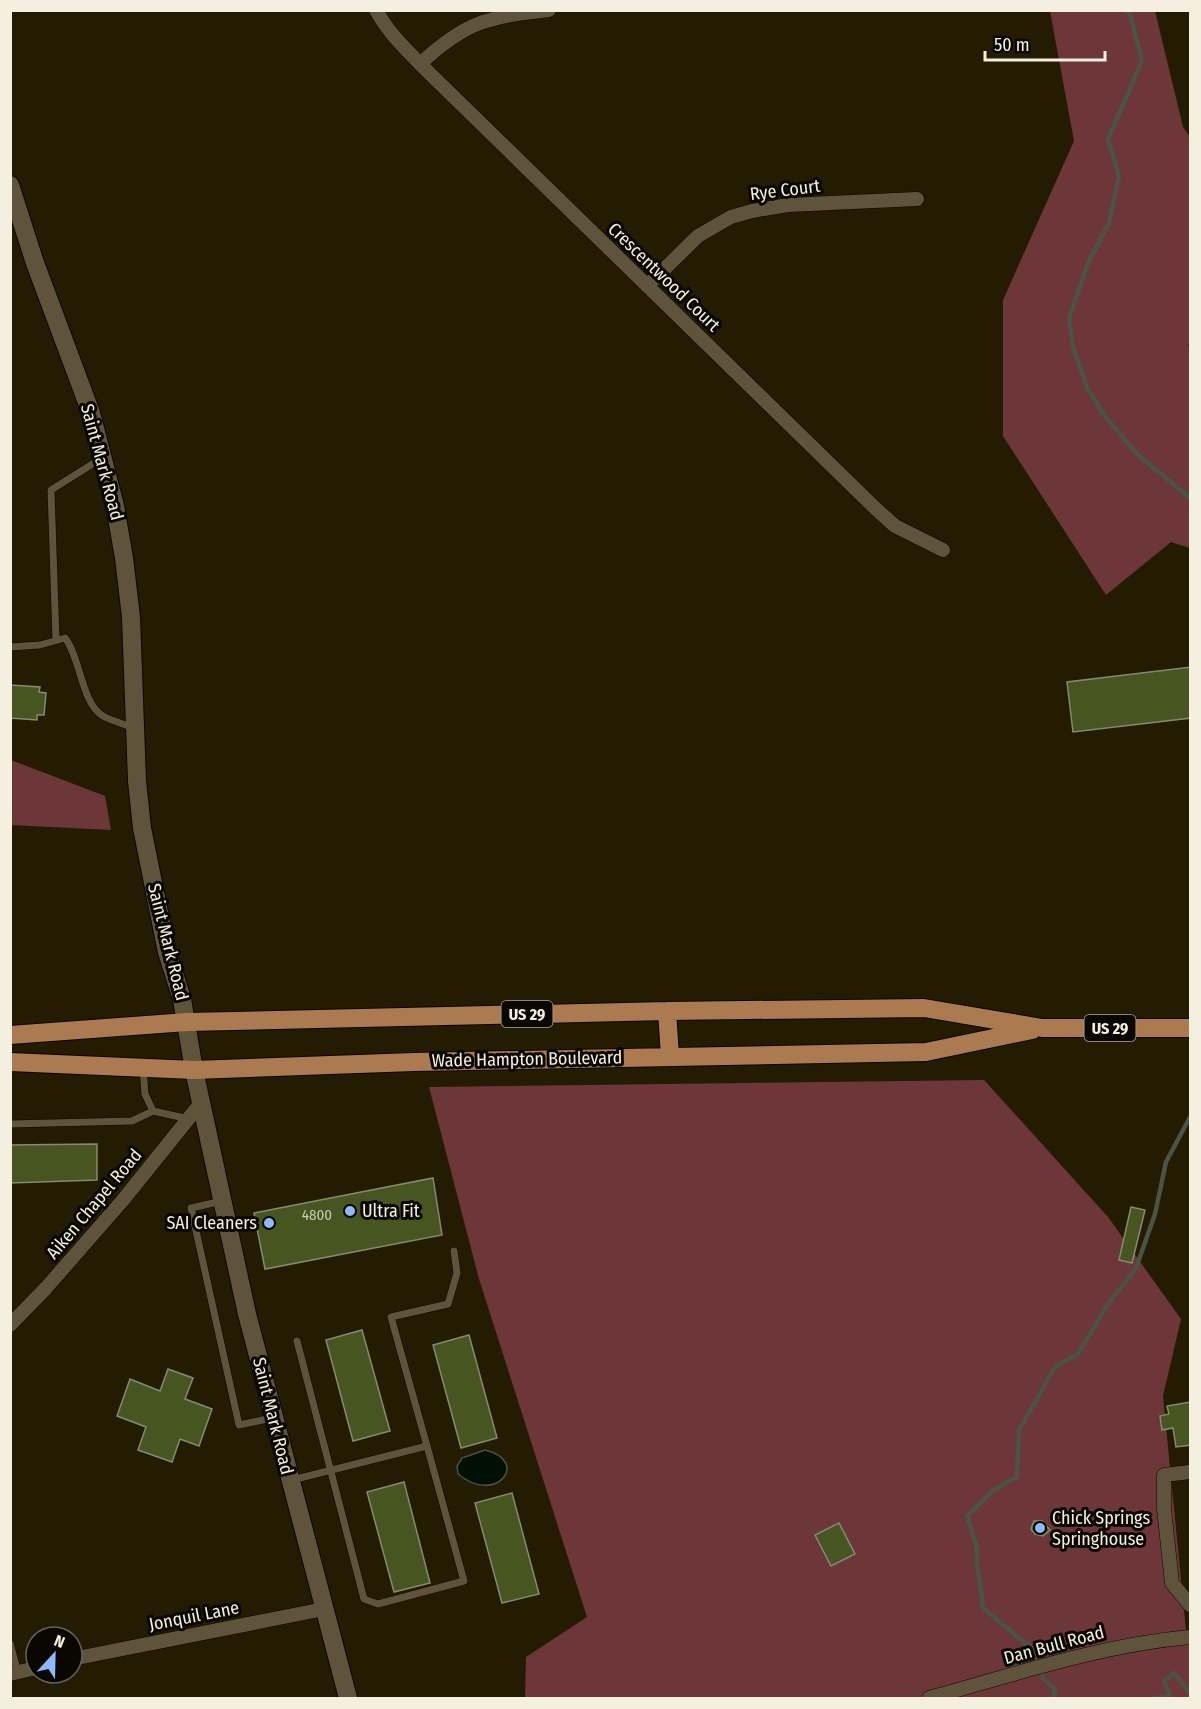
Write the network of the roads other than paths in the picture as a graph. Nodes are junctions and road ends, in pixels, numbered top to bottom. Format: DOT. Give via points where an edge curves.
graph roads {
  1 [pos="376,10"];
  2 [pos="549,10"];
  3 [pos="420,64"];
  4 [pos="10,185"];
  5 [pos="917,199"];
  6 [pos="647,286"];
  7 [pos="104,457"];
  8 [pos="943,550"];
  9 [pos="56,640"];
  10 [pos="10,647"];
  11 [pos="136,729"];
  12 [pos="668,1011"];
  13 [pos="187,1022"];
  14 [pos="1042,1028"];
  15 [pos="1191,1028"];
  16 [pos="10,1035"];
  17 [pos="670,1056"];
  18 [pos="10,1062"];
  19 [pos="143,1068"];
  20 [pos="194,1070"];
  21 [pos="201,1103"];
  22 [pos="153,1111"];
  23 [pos="189,1119"];
  24 [pos="10,1124"];
  25 [pos="222,1201"];
  26 [pos="454,1251"];
  27 [pos="10,1325"];
  28 [pos="297,1341"];
  29 [pos="273,1417"];
  30 [pos="427,1446"];
  31 [pos="331,1470"];
  32 [pos="1191,1472"];
  33 [pos="289,1480"];
  34 [pos="1191,1605"];
  35 [pos="324,1609"];
  36 [pos="1191,1637"];
  37 [pos="10,1643"];
  38 [pos="84,1657"];
  39 [pos="14,1673"];
  40 [pos="348,1698"];
  41 [pos="929,1698"];
  1 -- 3 [label="street, Crescentwood Court" via="397,41"];
  2 -- 3 [label="street" via="479,23 444,42"];
  3 -- 6 [label="street, Crescentwood Court"];
  4 -- 7 [label="street, Saint Mark Road"];
  5 -- 6 [label="street, Rye Court" via="752,210 698,236"];
  6 -- 8 [label="street, Crescentwood Court" via="895,526"];
  7 -- 9 [label="lane" via="51,490"];
  7 -- 11 [label="street, Saint Mark Road" via="127,582"];
  9 -- 10 [label="lane"];
  9 -- 11 [label="lane" via="65,638 73,647 93,706 102,715"];
  11 -- 13 [label="street, Saint Mark Road" via="142,828 167,952"];
  12 -- 13 [label="main road, Wade Hampton Boulevard / US 29"];
  12 -- 14 [label="main road, Wade Hampton Boulevard / US 29" via="924,1008"];
  12 -- 17 [label="main road"];
  13 -- 16 [label="main road, Wade Hampton Boulevard / US 29"];
  13 -- 20 [label="street, Saint Mark Road"];
  14 -- 15 [label="main road, Wade Hampton Boulevard / US 29"];
  14 -- 17 [label="main road, Wade Hampton Boulevard / US 29" via="927,1052"];
  17 -- 20 [label="main road, Wade Hampton Boulevard / US 29"];
  18 -- 19 [label="main road, Wade Hampton Boulevard / US 29"];
  19 -- 20 [label="main road, Wade Hampton Boulevard / US 29"];
  19 -- 22 [label="lane" via="145,1094"];
  20 -- 21 [label="street, Saint Mark Road"];
  21 -- 23 [label="street, Aiken Chapel Road"];
  21 -- 25 [label="street, Saint Mark Road"];
  22 -- 23 [label="lane"];
  22 -- 24 [label="lane" via="132,1121"];
  23 -- 27 [label="street, Aiken Chapel Road" via="85,1244"];
  25 -- 29 [label="street, Saint Mark Road"];
  25 -- 29 [label="lane" via="191,1208 238,1425"];
  26 -- 30 [label="lane" via="457,1273 448,1304 391,1317"];
  28 -- 31 [label="lane"];
  29 -- 33 [label="street, Saint Mark Road"];
  30 -- 31 [label="lane"];
  30 -- 31 [label="lane" via="464,1581 378,1604 364,1599"];
  31 -- 33 [label="lane"];
  32 -- 34 [label="street" via="1164,1475 1164,1509 1172,1583"];
  33 -- 35 [label="street, Saint Mark Road"];
  35 -- 38 [label="street, Jonquil Lane"];
  35 -- 40 [label="street, Saint Mark Road"];
  36 -- 41 [label="street, Dan Bull Road" via="1125,1645"];
  37 -- 39 [label="lane"];
}
